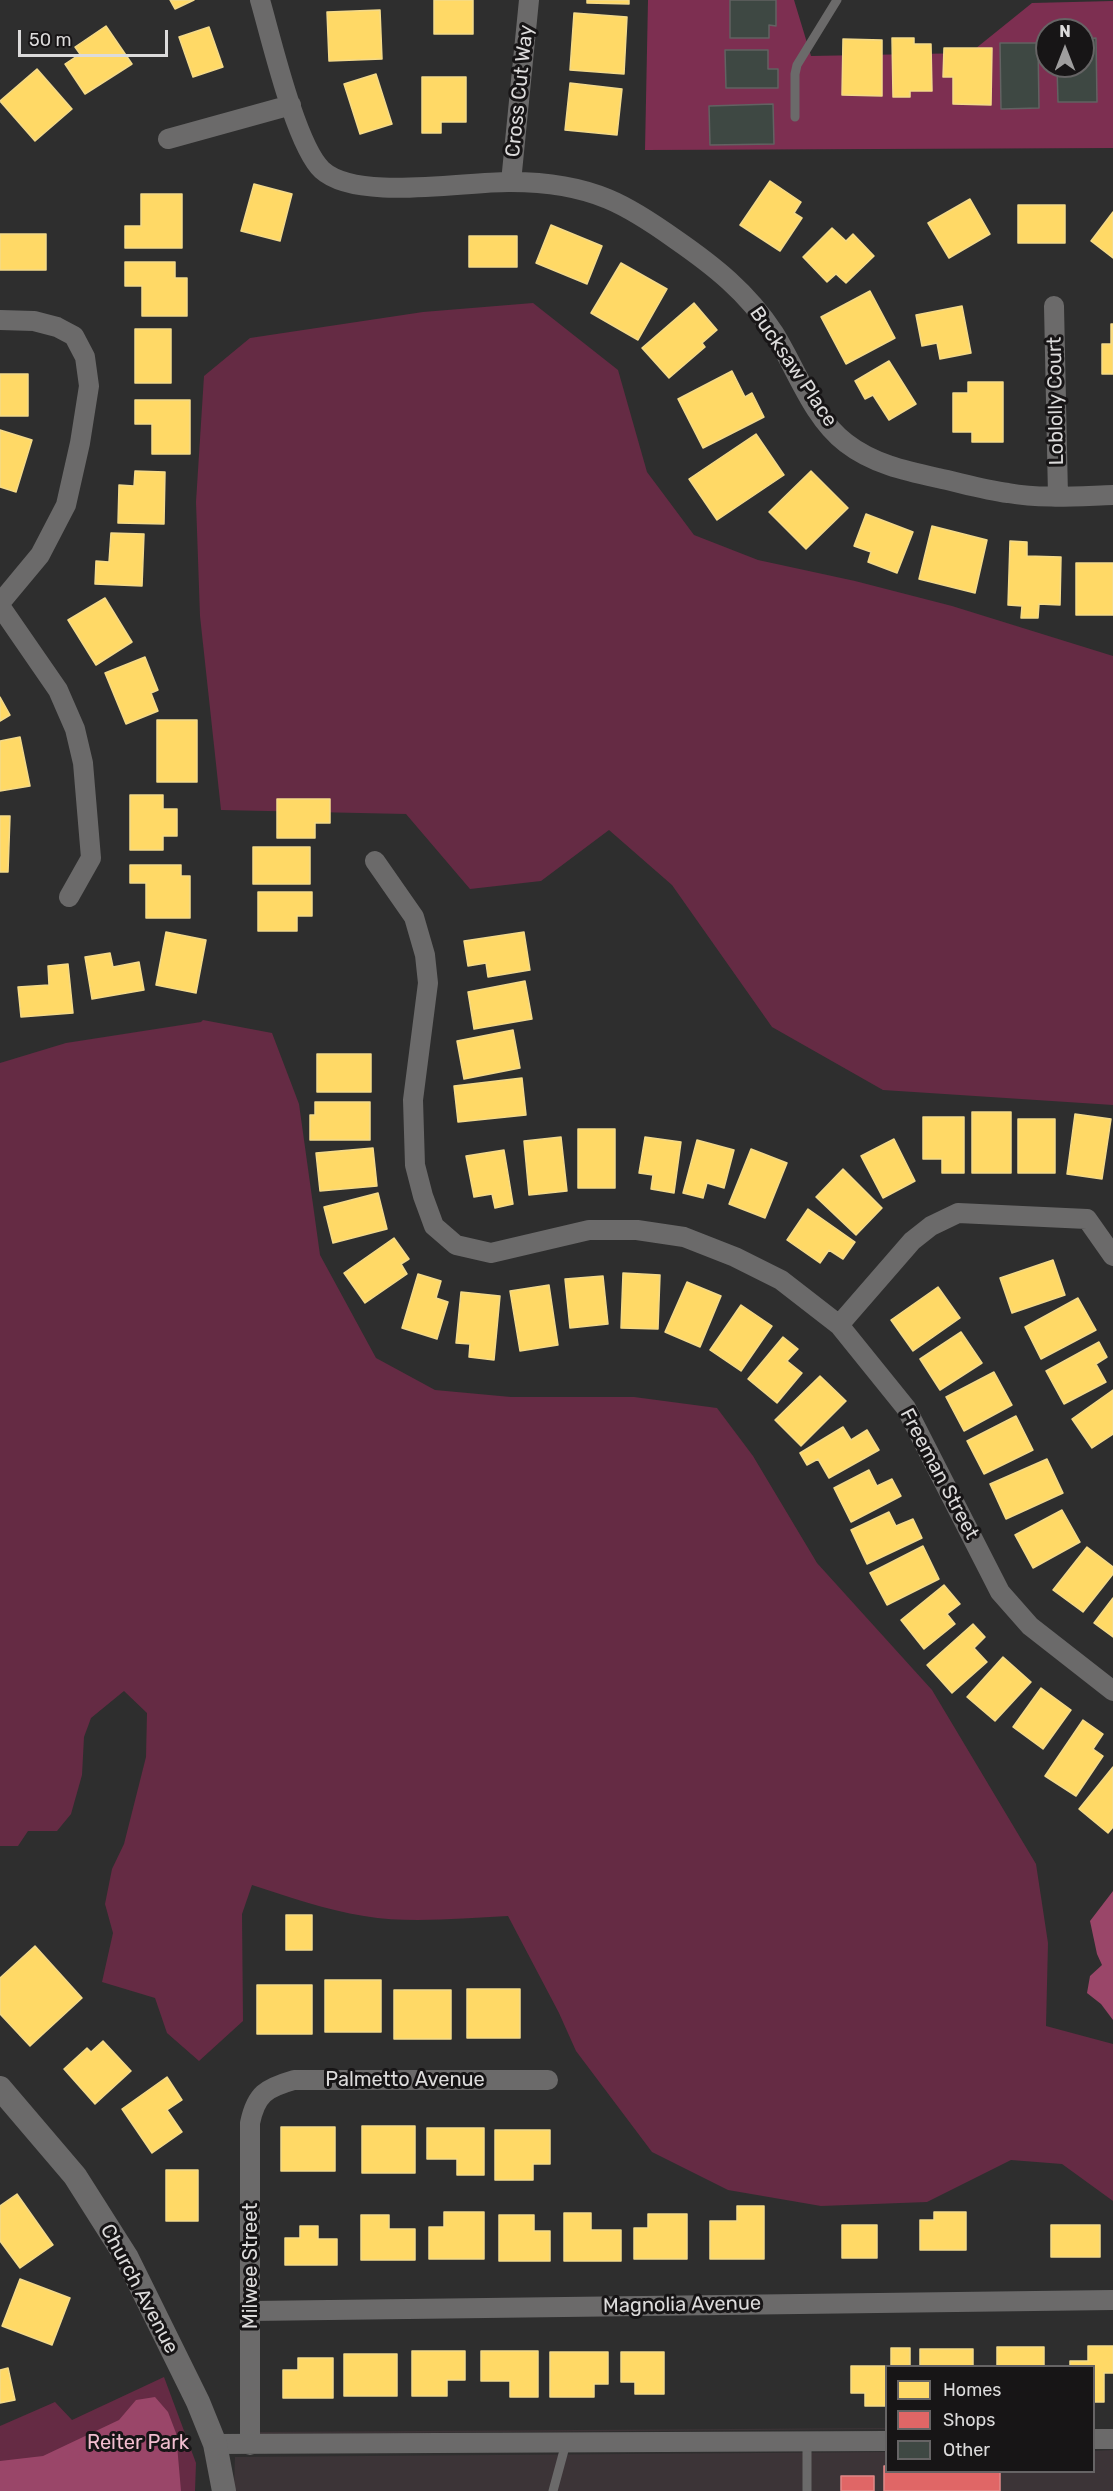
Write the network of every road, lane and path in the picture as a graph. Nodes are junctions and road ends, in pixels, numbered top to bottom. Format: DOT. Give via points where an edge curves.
graph roads {
  1 [pos="260,0"];
  2 [pos="529,0"];
  3 [pos="837,0"];
  4 [pos="291,105"];
  5 [pos="795,117"];
  6 [pos="168,139"];
  7 [pos="511,182"];
  8 [pos="1054,306"];
  9 [pos="0,320"];
  10 [pos="1113,495"];
  11 [pos="1058,496"];
  12 [pos="0,604"];
  13 [pos="375,861"];
  14 [pos="69,897"];
  15 [pos="1113,1256"];
  16 [pos="838,1325"];
  17 [pos="1113,1691"];
  18 [pos="548,2080"];
  19 [pos="0,2088"];
  20 [pos="265,2092"];
  21 [pos="1113,2300"];
  22 [pos="251,2311"];
  23 [pos="1095,2439"];
  24 [pos="1113,2439"];
  25 [pos="885,2440"];
  26 [pos="807,2441"];
  27 [pos="566,2443"];
  28 [pos="215,2444"];
  29 [pos="250,2445"];
  30 [pos="224,2491"];
  31 [pos="554,2491"];
  32 [pos="807,2491"];
  1 -- 4 [label="street, Bucksaw Place"];
  2 -- 7 [label="street, Cross Cut Way"];
  3 -- 5 [label="lane" via="797,65"];
  4 -- 6 [label="street"];
  4 -- 7 [label="street, Bucksaw Place" via="308,148 322,170 342,182 374,188"];
  7 -- 11 [label="street, Bucksaw Place" via="570,186 609,200 650,222 721,272 773,332 822,417 845,442 873,459 902,470 1010,494"];
  8 -- 11 [label="street, Loblolly Court"];
  9 -- 12 [label="street" via="34,321 74,336 85,357 89,386 66,505 40,555"];
  10 -- 11 [label="street, Bucksaw Place"];
  12 -- 14 [label="street" via="58,690 75,729 83,763 91,858"];
  13 -- 16 [label="street, Freeman Street" via="414,917 425,955 428,983 413,1100 416,1165 435,1226 456,1245 491,1252 590,1230 637,1230 684,1237 781,1280"];
  15 -- 16 [label="street" via="1087,1219 958,1214 931,1226 912,1241"];
  16 -- 17 [label="street, Freeman Street" via="906,1408 1000,1592 1030,1626"];
  18 -- 20 [label="street, Palmetto Avenue" via="294,2080"];
  19 -- 28 [label="street, Church Avenue" via="75,2176 127,2258"];
  20 -- 22 [label="street, Milwee Street" via="254,2105 250,2123"];
  21 -- 22 [label="street, Magnolia Avenue"];
  22 -- 29 [label="street, Milwee Street"];
  23 -- 24 [label="street"];
  25 -- 26 [label="street"];
  26 -- 27 [label="street"];
  26 -- 32 [label="lane"];
  27 -- 29 [label="street"];
  27 -- 31 [label="lane"];
  28 -- 29 [label="street"];
  28 -- 30 [label="street"];
}
